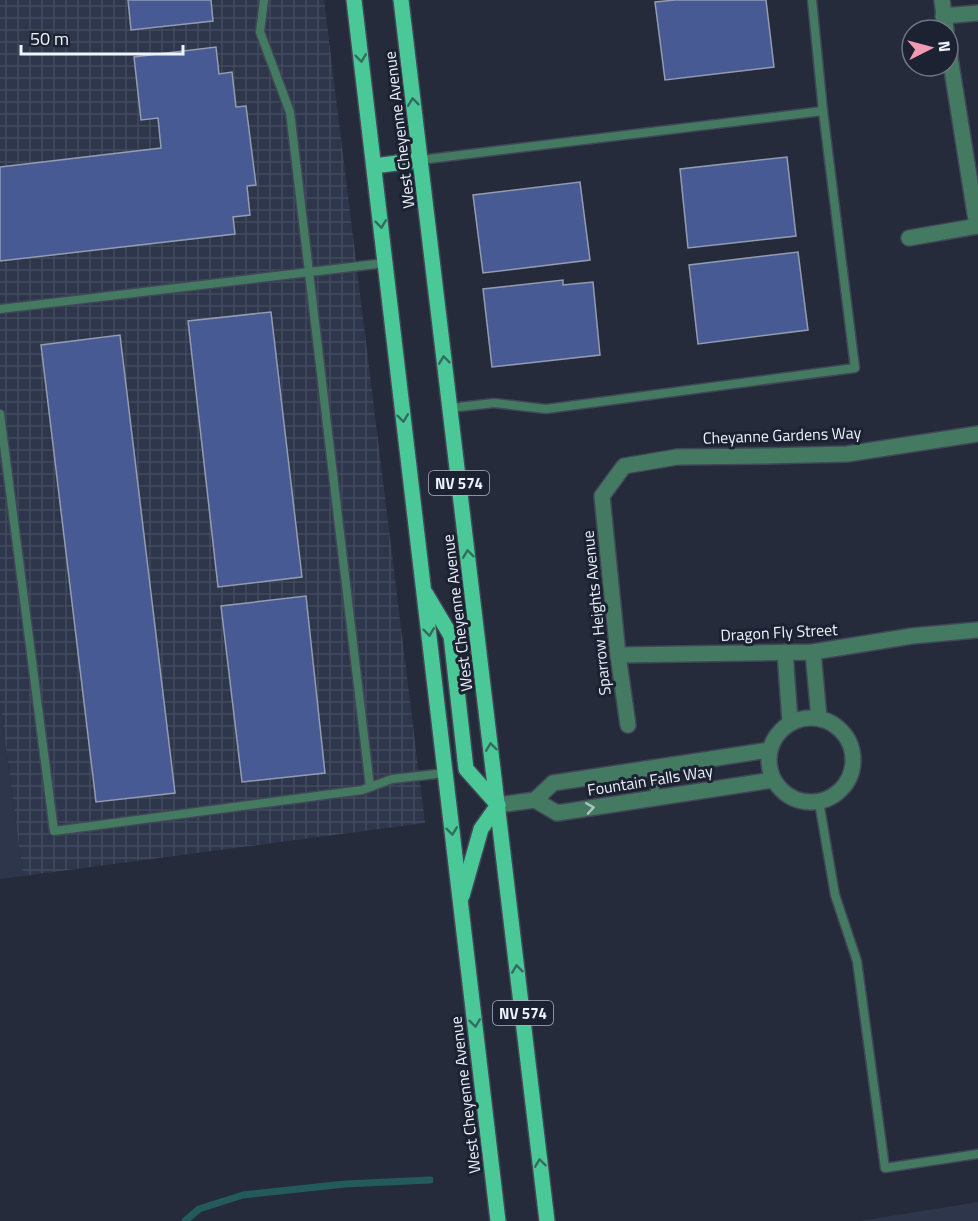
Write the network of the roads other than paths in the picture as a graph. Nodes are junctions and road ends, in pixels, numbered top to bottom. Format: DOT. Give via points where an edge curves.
graph roads {
  1 [pos="264,0"];
  2 [pos="354,0"];
  3 [pos="401,0"];
  4 [pos="812,0"];
  5 [pos="942,0"];
  6 [pos="978,13"];
  7 [pos="944,18"];
  8 [pos="960,18"];
  9 [pos="953,78"];
  10 [pos="823,111"];
  11 [pos="420,160"];
  12 [pos="374,166"];
  13 [pos="977,226"];
  14 [pos="909,238"];
  15 [pos="385,263"];
  16 [pos="309,272"];
  17 [pos="0,309"];
  18 [pos="450,408"];
  19 [pos="0,414"];
  20 [pos="978,434"];
  21 [pos="602,496"];
  22 [pos="423,590"];
  23 [pos="978,630"];
  24 [pos="813,651"];
  25 [pos="784,652"];
  26 [pos="618,656"];
  27 [pos="819,718"];
  28 [pos="790,722"];
  29 [pos="628,725"];
  30 [pos="769,750"];
  31 [pos="652,768"];
  32 [pos="445,773"];
  33 [pos="773,780"];
  34 [pos="370,787"];
  35 [pos="656,798"];
  36 [pos="535,800"];
  37 [pos="819,802"];
  38 [pos="498,805"];
  39 [pos="460,903"];
  40 [pos="978,1154"];
  41 [pos="498,1221"];
  42 [pos="547,1221"];
  1 -- 16 [label="lane" via="260,32 290,112"];
  2 -- 12 [label="main road, West Cheyenne Avenue / NV 574, one-way"];
  11 -- 3 [label="main road, West Cheyenne Avenue / NV 574, one-way"];
  4 -- 10 [label="lane"];
  5 -- 7 [label="street"];
  6 -- 8 [label="street"];
  9 -- 13 [label="street"];
  10 -- 11 [label="lane"];
  10 -- 18 [label="lane" via="855,368 546,409 494,403"];
  11 -- 12 [label="main road"];
  18 -- 11 [label="main road, West Cheyenne Avenue / NV 574, one-way"];
  12 -- 15 [label="main road, West Cheyenne Avenue / NV 574, one-way"];
  13 -- 14 [label="street"];
  15 -- 16 [label="lane"];
  15 -- 22 [label="main road, West Cheyenne Avenue / NV 574, one-way"];
  16 -- 17 [label="lane"];
  16 -- 34 [label="lane"];
  38 -- 18 [label="main road, West Cheyenne Avenue / NV 574, one-way"];
  19 -- 34 [label="lane" via="54,831"];
  20 -- 21 [label="street, Cheyanne Gardens Way" via="847,454 677,457 624,466"];
  21 -- 26 [label="street, Sparrow Heights Avenue"];
  22 -- 32 [label="main road, West Cheyenne Avenue / NV 574, one-way"];
  22 -- 38 [label="main road" via="451,636 466,769"];
  23 -- 24 [label="street, Dragon Fly Street"];
  24 -- 25 [label="street, Dragon Fly Street"];
  24 -- 27 [label="street"];
  25 -- 26 [label="street, Dragon Fly Street"];
  25 -- 28 [label="street"];
  26 -- 29 [label="street, Sparrow Heights Avenue"];
  27 -- 28 [label="street" via="804,717"];
  27 -- 37 [label="street" via="842,730 853,753 853,766 842,789"];
  28 -- 30 [label="street" via="773,739"];
  30 -- 31 [label="street, Fountain Falls Way"];
  30 -- 33 [label="street"];
  31 -- 35 [label="lane"];
  31 -- 36 [label="street, Fountain Falls Way" via="553,783"];
  32 -- 34 [label="lane" via="392,779"];
  32 -- 39 [label="main road, West Cheyenne Avenue / NV 574, one-way"];
  33 -- 35 [label="street, Fountain Falls Way"];
  33 -- 37 [label="street" via="788,796"];
  36 -- 35 [label="street, Fountain Falls Way, one-way" via="557,813"];
  36 -- 38 [label="street, Fountain Falls Way"];
  37 -- 40 [label="lane" via="835,895 857,961 885,1168"];
  38 -- 39 [label="main road" via="481,829"];
  42 -- 38 [label="main road, West Cheyenne Avenue / NV 574, one-way"];
  39 -- 41 [label="main road, West Cheyenne Avenue / NV 574, one-way"];
}
